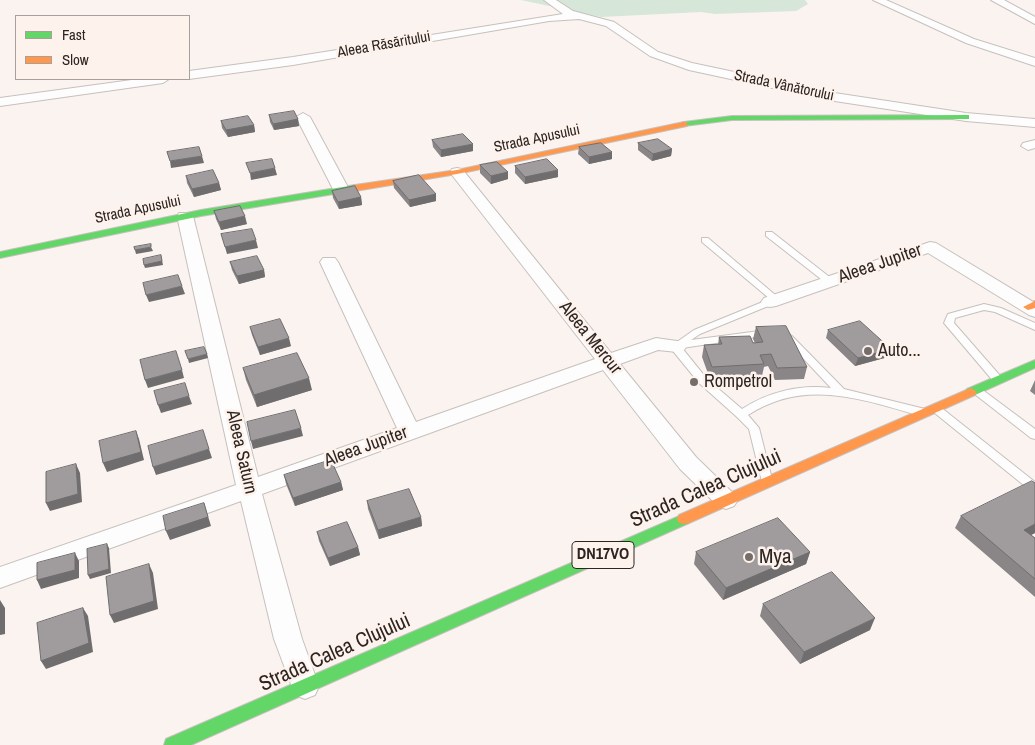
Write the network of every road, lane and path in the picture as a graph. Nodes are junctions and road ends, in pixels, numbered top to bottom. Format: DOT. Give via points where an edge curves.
graph roads {
  1 [pos="549,0"];
  2 [pos="878,0"];
  3 [pos="996,0"];
  4 [pos="580,16"];
  5 [pos="1035,21"];
  6 [pos="1035,62"];
  7 [pos="190,75"];
  8 [pos="156,80"];
  9 [pos="0,102"];
  10 [pos="303,117"];
  11 [pos="966,117"];
  12 [pos="1035,123"];
  13 [pos="457,172"];
  14 [pos="342,191"];
  15 [pos="185,216"];
  16 [pos="769,234"];
  17 [pos="705,240"];
  18 [pos="0,255"];
  19 [pos="329,262"];
  20 [pos="829,281"];
  21 [pos="773,300"];
  22 [pos="1033,307"];
  23 [pos="1035,327"];
  24 [pos="677,346"];
  25 [pos="609,361"];
  26 [pos="1035,364"];
  27 [pos="998,380"];
  28 [pos="840,390"];
  29 [pos="976,390"];
  30 [pos="930,411"];
  31 [pos="741,414"];
  32 [pos="410,432"];
  33 [pos="1035,435"];
  34 [pos="767,483"];
  35 [pos="1035,488"];
  36 [pos="249,489"];
  37 [pos="726,500"];
  38 [pos="0,578"];
  39 [pos="305,686"];
  40 [pos="172,745"];
  1 -- 4 [label="street, Strada Vânătorului"];
  2 -- 6 [label="street" via="970,41"];
  3 -- 5 [label="street"];
  4 -- 7 [label="street, Aleea Răsăritului" via="549,18 294,61"];
  4 -- 11 [label="street, Strada Vânătorului" via="610,24 654,54 689,66 808,92"];
  8 -- 9 [label="street"];
  10 -- 14 [label="street"];
  11 -- 12 [label="street, Strada Vânătorului"];
  11 -- 13 [label="main road, Strada Apusului" via="732,118 691,122"];
  13 -- 14 [label="main road, Strada Apusului"];
  13 -- 25 [label="street, Aleea Mercur"];
  14 -- 15 [label="main road, Strada Apusului"];
  15 -- 18 [label="main road, Strada Apusului"];
  15 -- 36 [label="street, Aleea Saturn"];
  16 -- 20 [label="lane"];
  17 -- 21 [label="lane"];
  19 -- 32 [label="street"];
  20 -- 21 [label="street, Aleea Jupiter"];
  20 -- 22 [label="street, Aleea Jupiter" via="930,247"];
  21 -- 24 [label="lane" via="698,332"];
  23 -- 27 [label="lane" via="984,307 949,319 949,323"];
  24 -- 25 [label="street, Aleea Jupiter" via="656,344"];
  24 -- 28 [label="lane" via="782,334"];
  24 -- 31 [label="lane" via="703,381"];
  25 -- 32 [label="street, Aleea Jupiter"];
  25 -- 37 [label="street, Aleea Mercur" via="688,463"];
  26 -- 27 [label="main road, Strada Calea Clujului / DN17VO"];
  27 -- 29 [label="main road, Strada Calea Clujului / DN17VO"];
  28 -- 30 [label="lane"];
  28 -- 31 [label="lane" via="803,391 768,399"];
  29 -- 30 [label="main road, Strada Calea Clujului / DN17VO"];
  29 -- 33 [label="lane"];
  30 -- 34 [label="main road, Strada Calea Clujului / DN17VO"];
  30 -- 35 [label="lane"];
  31 -- 34 [label="lane" via="754,428"];
  32 -- 36 [label="street, Aleea Jupiter"];
  34 -- 37 [label="main road, Strada Calea Clujului / DN17VO"];
  36 -- 38 [label="street, Aleea Jupiter"];
  36 -- 39 [label="street, Aleea Saturn" via="288,639"];
  37 -- 39 [label="main road, Strada Calea Clujului / DN17VO"];
  39 -- 40 [label="main road, Strada Calea Clujului / DN17VO"];
}
